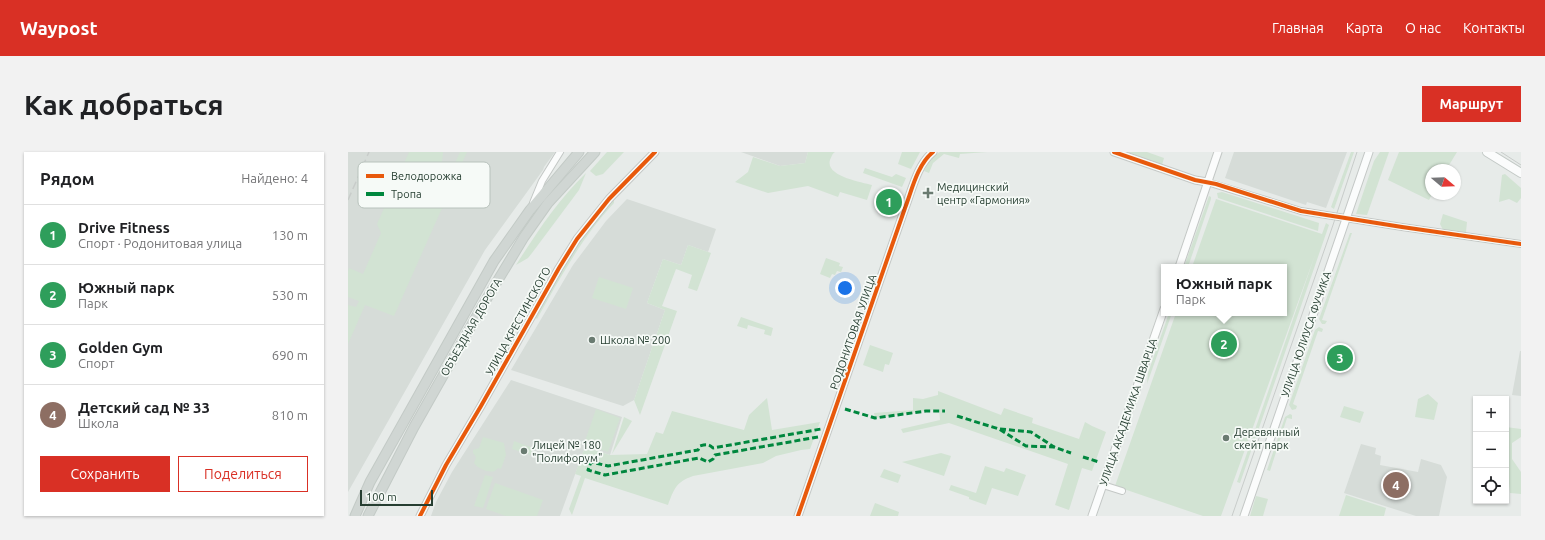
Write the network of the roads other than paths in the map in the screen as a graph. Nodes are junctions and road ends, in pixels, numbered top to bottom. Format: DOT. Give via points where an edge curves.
graph roads {
  1 [pos="560,152"];
  2 [pos="579,152"];
  3 [pos="594,152"];
  4 [pos="655,152"];
  5 [pos="1114,152"];
  6 [pos="1218,152"];
  7 [pos="1369,152"];
  8 [pos="1487,152"];
  9 [pos="931,154"];
  10 [pos="1521,173"];
  11 [pos="1207,182"];
  12 [pos="530,210"];
  13 [pos="1346,219"];
  14 [pos="1521,244"];
  15 [pos="1180,264"];
  16 [pos="1162,316"];
  17 [pos="1102,485"];
  18 [pos="1122,491"];
  19 [pos="355,516"];
  20 [pos="368,516"];
  21 [pos="420,516"];
  22 [pos="798,516"];
  23 [pos="1092,516"];
  24 [pos="1244,516"];
  1 -- 12 [label="street" via="542,181"];
  2 -- 12 [label="main road, ОБЪЕЗДНАЯ ДОРОГА"];
  3 -- 20 [label="main road, ОБЪЕЗДНАЯ ДОРОГА" via="548,203 520,243 385,480"];
  4 -- 21 [label="street, УЛИЦА КРЕСТИНСКОГО" via="609,199 577,239 446,465"];
  5 -- 11 [label="street"];
  6 -- 11 [label="street"];
  7 -- 13 [label="street, УЛИЦА ЮЛИУСА ФУЧИКА"];
  8 -- 10 [label="main road"];
  9 -- 22 [label="street, РОДОНИТОВАЯ УЛИЦА" via="922,165 905,208"];
  11 -- 13 [label="street" via="1301,211"];
  11 -- 15 [label="street"];
  12 -- 19 [label="main road, ОБЪЕЗДНАЯ ДОРОГА" via="494,261 370,482"];
  13 -- 14 [label="street"];
  13 -- 24 [label="street, УЛИЦА ЮЛИУСА ФУЧИКА"];
  16 -- 17 [label="street, УЛИЦА АКАДЕМИКА ШВАРЦА"];
  17 -- 18 [label="street"];
  17 -- 23 [label="street, УЛИЦА АКАДЕМИКА ШВАРЦА"];
}
